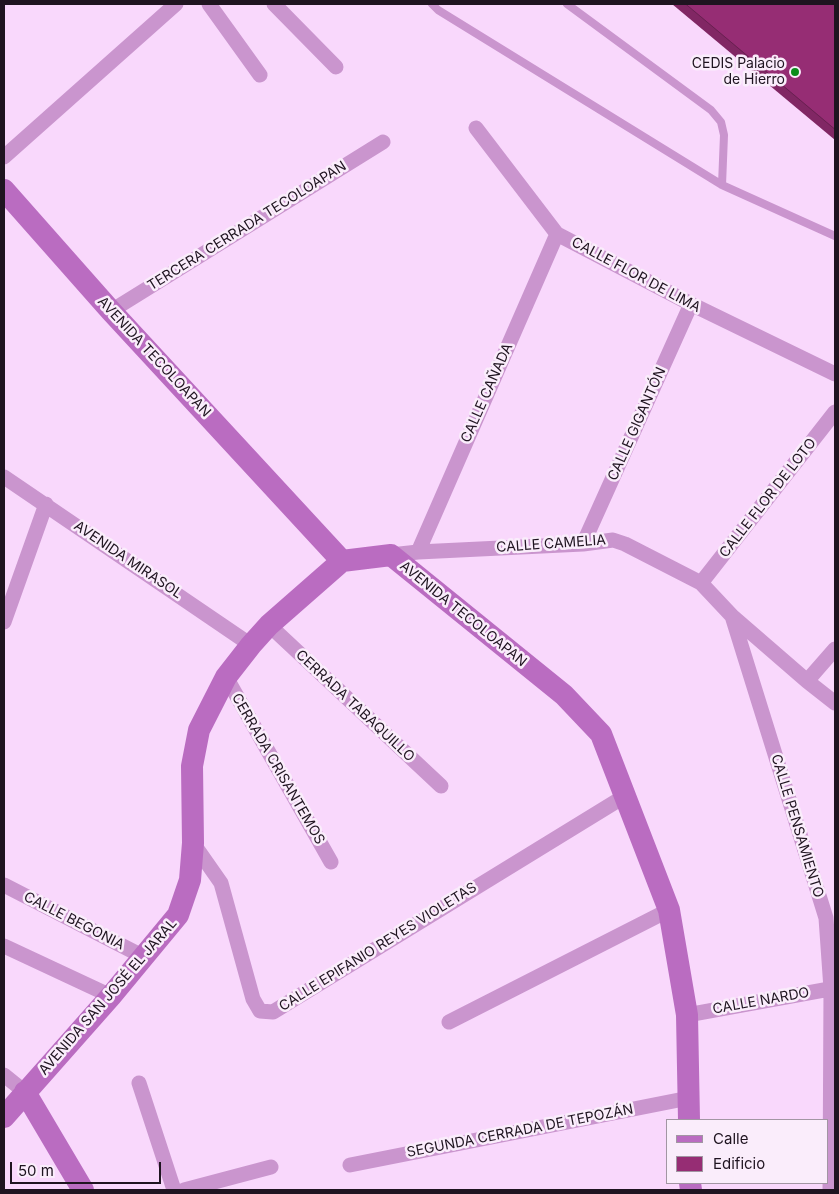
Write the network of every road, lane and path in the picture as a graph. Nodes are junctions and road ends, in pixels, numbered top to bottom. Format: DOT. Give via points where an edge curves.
graph roads {
  1 [pos="176,4"];
  2 [pos="209,4"];
  3 [pos="274,4"];
  4 [pos="432,4"];
  5 [pos="566,4"];
  6 [pos="336,67"];
  7 [pos="260,75"];
  8 [pos="476,128"];
  9 [pos="383,142"];
  10 [pos="4,156"];
  11 [pos="722,185"];
  12 [pos="4,190"];
  13 [pos="557,234"];
  14 [pos="835,236"];
  15 [pos="691,304"];
  16 [pos="111,311"];
  17 [pos="835,374"];
  18 [pos="835,412"];
  19 [pos="4,477"];
  20 [pos="46,504"];
  21 [pos="583,544"];
  22 [pos="418,552"];
  23 [pos="391,555"];
  24 [pos="342,561"];
  25 [pos="701,583"];
  26 [pos="732,616"];
  27 [pos="4,622"];
  28 [pos="270,625"];
  29 [pos="251,645"];
  30 [pos="835,649"];
  31 [pos="226,677"];
  32 [pos="807,681"];
  33 [pos="835,703"];
  34 [pos="441,786"];
  35 [pos="625,796"];
  36 [pos="193,843"];
  37 [pos="331,862"];
  38 [pos="4,885"];
  39 [pos="669,910"];
  40 [pos="4,946"];
  41 [pos="144,957"];
  42 [pos="833,988"];
  43 [pos="111,996"];
  44 [pos="687,1015"];
  45 [pos="449,1022"];
  46 [pos="4,1075"];
  47 [pos="139,1083"];
  48 [pos="26,1092"];
  49 [pos="689,1098"];
  50 [pos="4,1118"];
  51 [pos="690,1119"];
  52 [pos="350,1165"];
  53 [pos="271,1167"];
  54 [pos="84,1190"];
  55 [pos="174,1190"];
  56 [pos="184,1190"];
  57 [pos="830,1190"];
  1 -- 10 [label="street"];
  2 -- 7 [label="street"];
  3 -- 6 [label="street"];
  4 -- 11 [label="lane"];
  5 -- 11 [label="lane" via="711,110 721,122 724,135"];
  8 -- 13 [label="street, CALLE FLOR DE LIMA"];
  9 -- 16 [label="street, TERCERA CERRADA TECOLOAPAN"];
  11 -- 14 [label="lane"];
  12 -- 16 [label="street, AVENIDA TECOLOAPAN"];
  13 -- 15 [label="street, CALLE FLOR DE LIMA"];
  13 -- 22 [label="street, CALLE CAÑADA"];
  15 -- 17 [label="street, CALLE FLOR DE LIMA"];
  15 -- 21 [label="street, CALLE GIGANTÓN"];
  16 -- 24 [label="street, AVENIDA TECOLOAPAN"];
  18 -- 25 [label="street, CALLE FLOR DE LOTO"];
  19 -- 20 [label="street, AVENIDA MIRASOL"];
  20 -- 27 [label="street"];
  20 -- 29 [label="street, AVENIDA MIRASOL"];
  21 -- 22 [label="street, CALLE CAMELIA"];
  21 -- 25 [label="street, CALLE CAMELIA" via="613,540"];
  22 -- 23 [label="street, CALLE CAMELIA"];
  23 -- 24 [label="street, AVENIDA TECOLOAPAN"];
  23 -- 35 [label="street, AVENIDA TECOLOAPAN" via="564,694 601,734"];
  24 -- 28 [label="street, AVENIDA SAN JOSÉ EL JARAL"];
  25 -- 26 [label="street, CALLE CAMELIA"];
  26 -- 32 [label="street, CALLE CAMELIA"];
  26 -- 42 [label="street, CALLE PENSAMIENTO" via="826,918"];
  28 -- 29 [label="street, AVENIDA SAN JOSÉ EL JARAL"];
  28 -- 34 [label="street, CERRADA TABAQUILLO"];
  29 -- 31 [label="street, AVENIDA SAN JOSÉ EL JARAL"];
  30 -- 32 [label="street"];
  31 -- 36 [label="street, AVENIDA SAN JOSÉ EL JARAL" via="199,730 192,766"];
  31 -- 37 [label="street, CERRADA CRISANTEMOS"];
  32 -- 33 [label="street, CALLE CAMELIA"];
  35 -- 36 [label="street, CALLE EPIFANIO REYES VIOLETAS" via="273,1012 260,1011 253,999 221,883"];
  35 -- 39 [label="street, AVENIDA TECOLOAPAN"];
  36 -- 41 [label="street, AVENIDA SAN JOSÉ EL JARAL" via="190,880 178,915"];
  38 -- 41 [label="street, CALLE BEGONIA"];
  39 -- 44 [label="street, AVENIDA TECOLOAPAN"];
  39 -- 45 [label="street"];
  40 -- 43 [label="street"];
  41 -- 43 [label="street, AVENIDA SAN JOSÉ EL JARAL"];
  42 -- 44 [label="street, CALLE NARDO"];
  42 -- 57 [label="street, CALLE PENSAMIENTO"];
  43 -- 48 [label="street, AVENIDA SAN JOSÉ EL JARAL"];
  44 -- 49 [label="street, AVENIDA TECOLOAPAN"];
  46 -- 48 [label="street"];
  47 -- 55 [label="street"];
  48 -- 50 [label="street, AVENIDA SAN JOSÉ EL JARAL"];
  48 -- 54 [label="street"];
  49 -- 51 [label="street, AVENIDA TECOLOAPAN"];
  49 -- 52 [label="street, SEGUNDA CERRADA DE TEPOZÁN"];
  53 -- 56 [label="street"];
}
